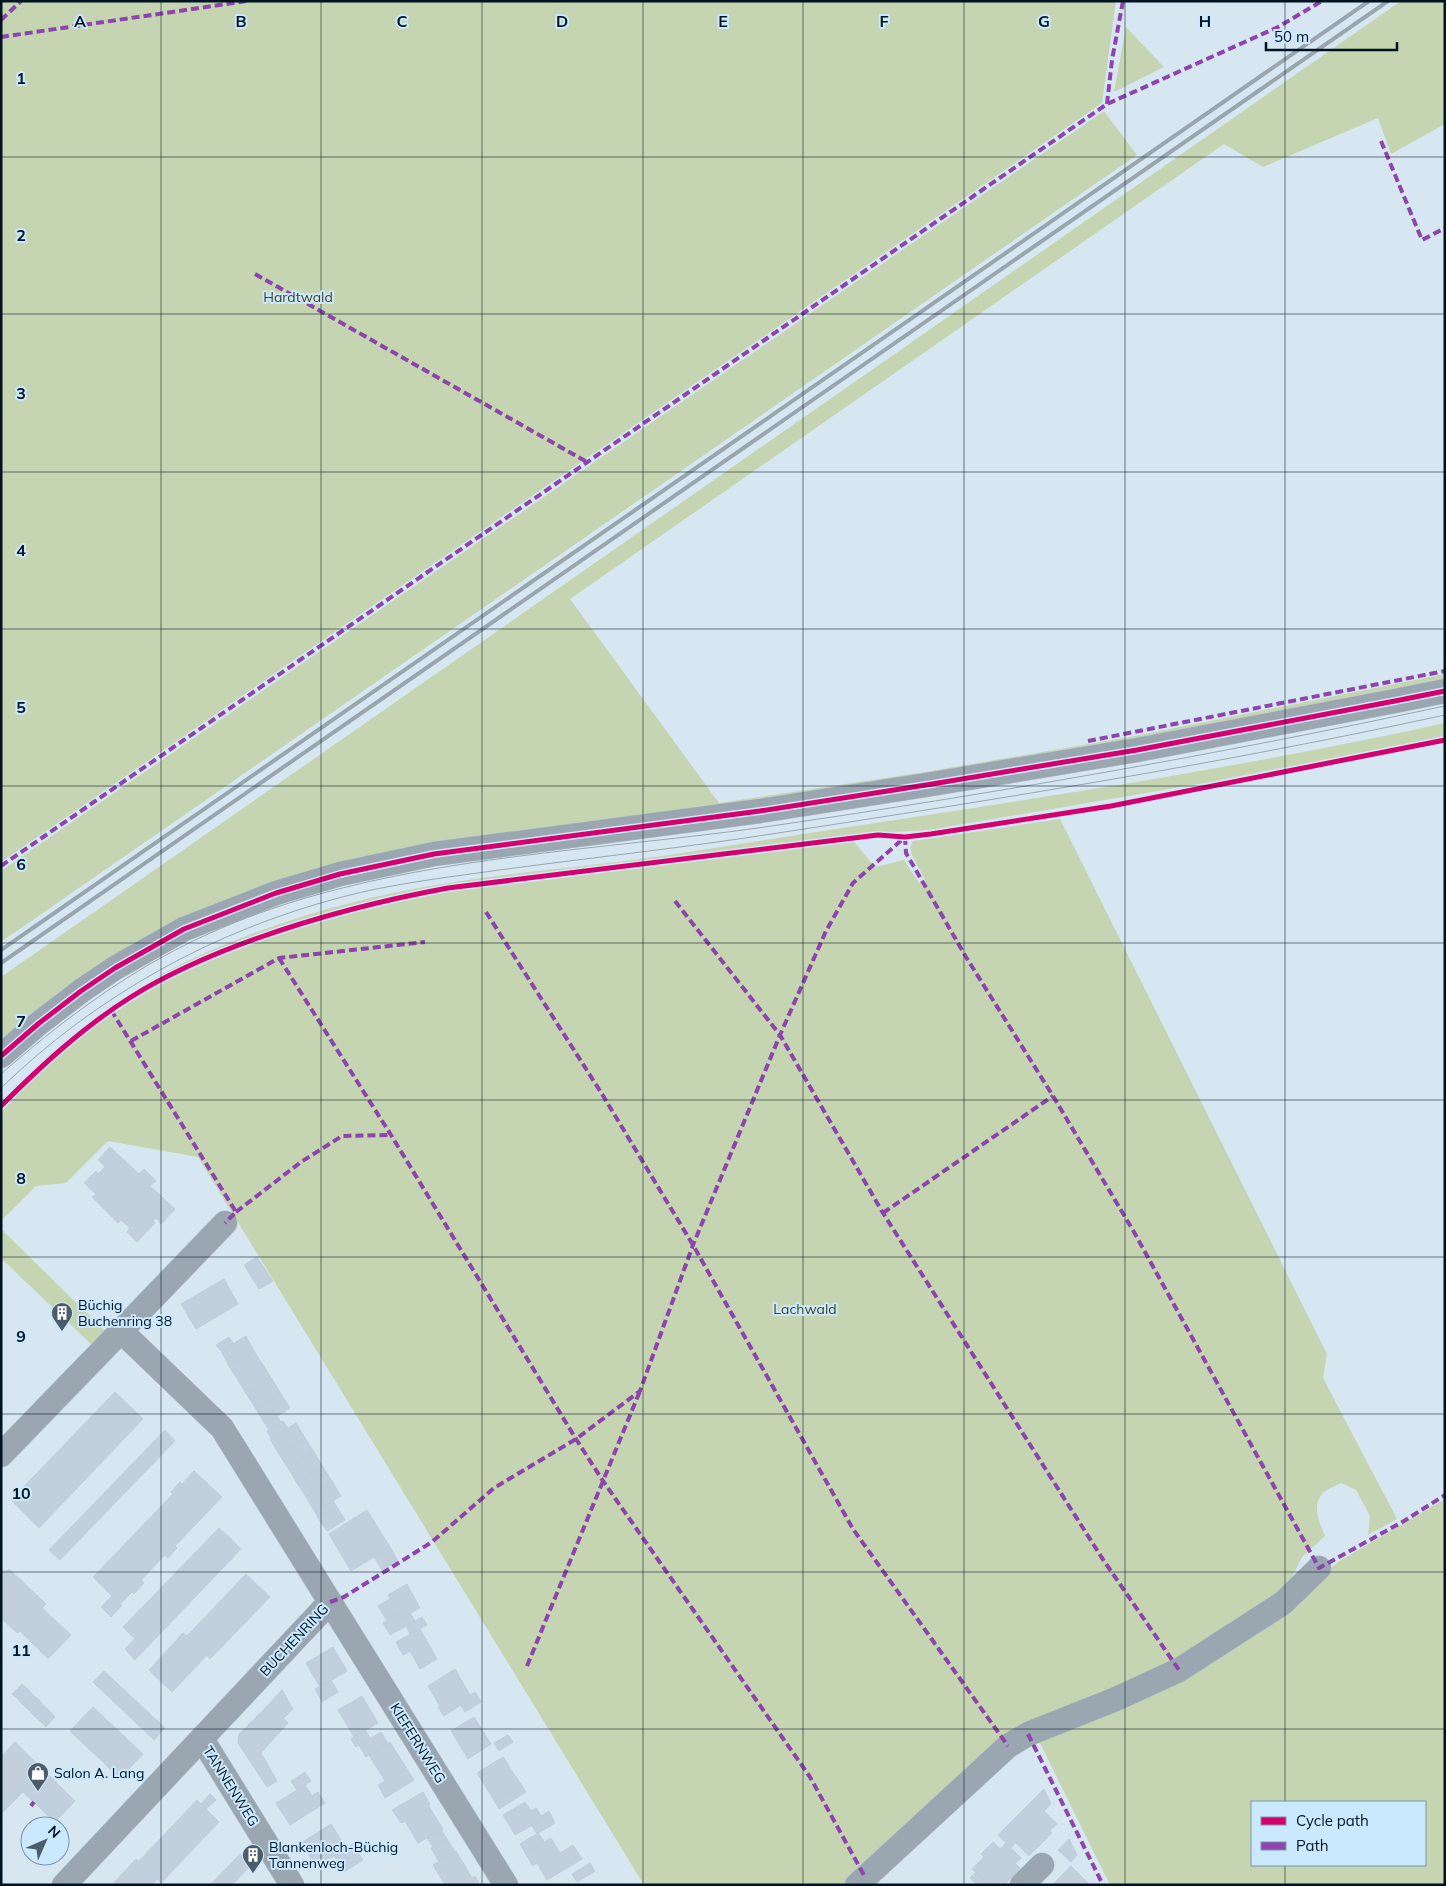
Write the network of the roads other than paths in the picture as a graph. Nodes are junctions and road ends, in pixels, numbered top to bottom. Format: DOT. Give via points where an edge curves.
graph roads {
  1 [pos="1445,691"];
  2 [pos="1,1056"];
  3 [pos="225,1223"];
  4 [pos="121,1331"];
  5 [pos="1,1455"];
  6 [pos="1319,1568"];
  7 [pos="330,1602"];
  8 [pos="202,1739"];
  9 [pos="1042,1864"];
  10 [pos="865,1882"];
  11 [pos="64,1885"];
  12 [pos="292,1885"];
  13 [pos="506,1885"];
  14 [pos="1022,1885"];
  1 -- 2 [label="street" via="1137,750 926,785 760,811 434,854 340,874 276,893 184,929 81,991"];
  3 -- 4 [label="street"];
  4 -- 5 [label="street"];
  4 -- 7 [label="street, BUCHENRING" via="222,1428"];
  6 -- 10 [label="street" via="1283,1603 1179,1670 1028,1734 1008,1746"];
  7 -- 8 [label="street, BUCHENRING"];
  7 -- 13 [label="street, KIEFERNWEG"];
  8 -- 11 [label="street, BUCHENRING"];
  8 -- 12 [label="street, TANNENWEG"];
  9 -- 14 [label="street"];
}
